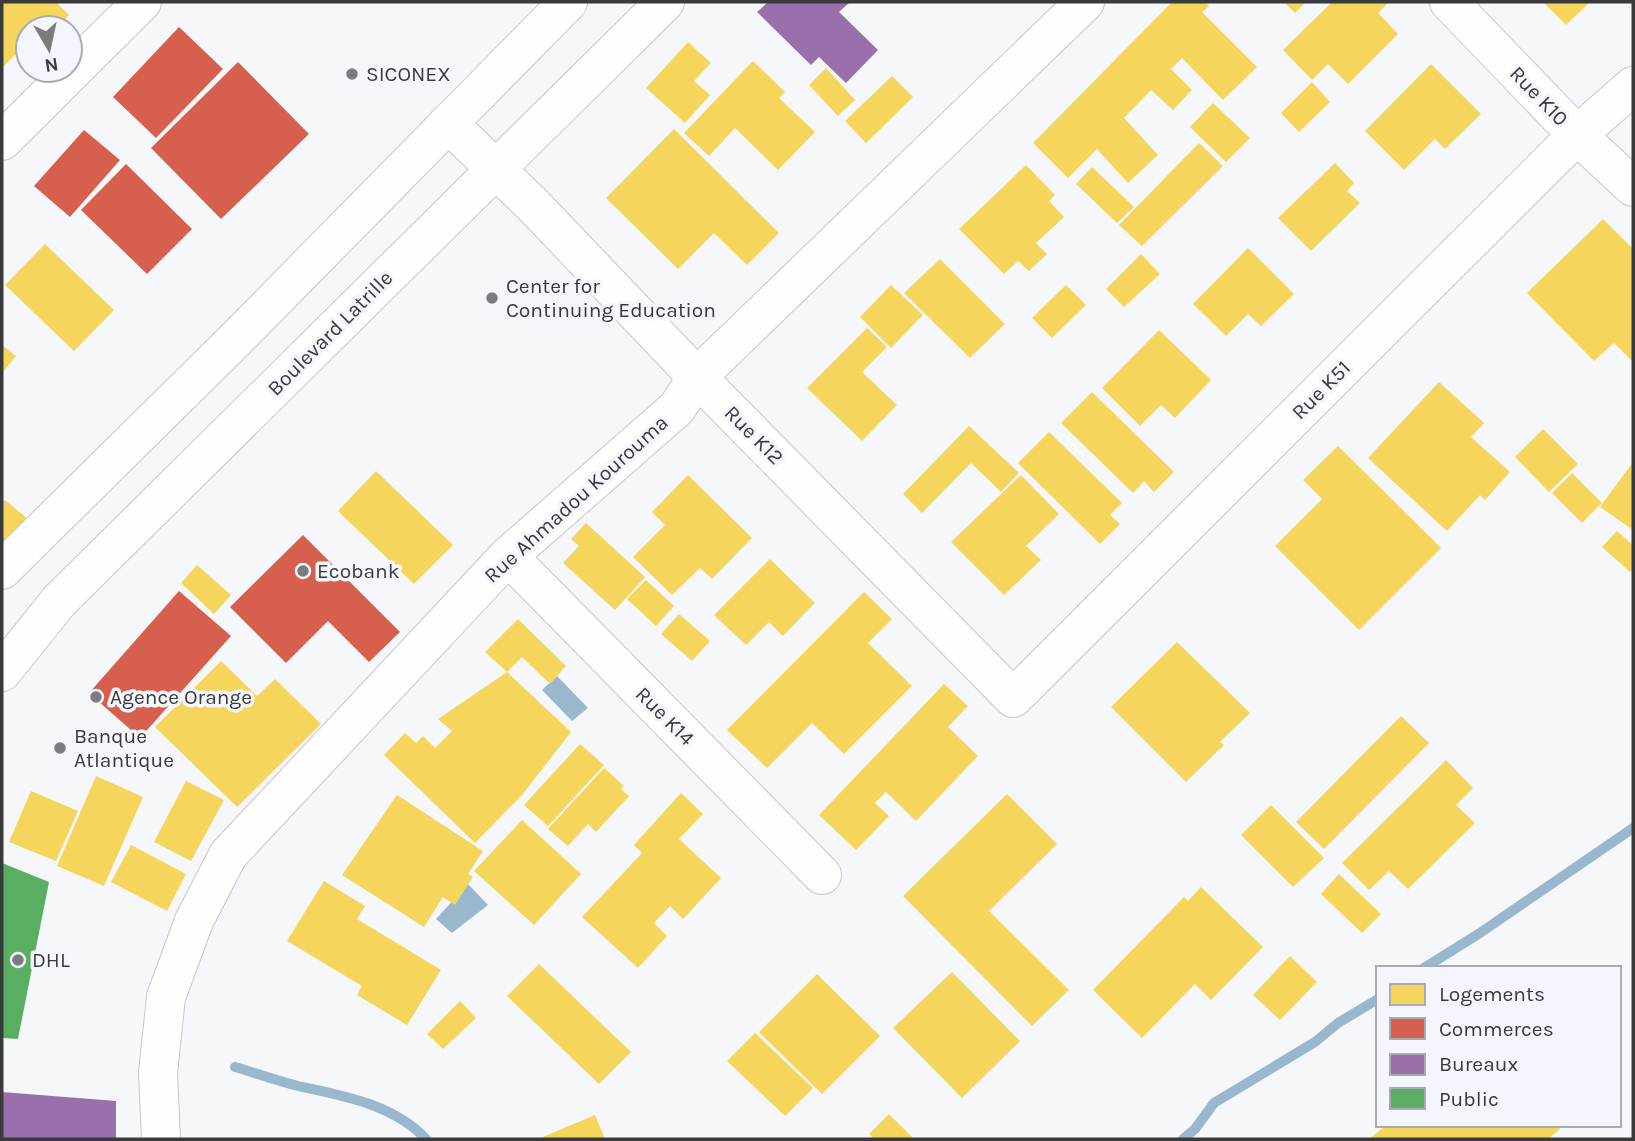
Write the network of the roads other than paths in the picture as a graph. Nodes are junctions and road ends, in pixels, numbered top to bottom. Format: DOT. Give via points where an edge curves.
graph roads {
  1 [pos="142,2"];
  2 [pos="568,2"];
  3 [pos="665,2"];
  4 [pos="1085,2"];
  5 [pos="1449,2"];
  6 [pos="1633,86"];
  7 [pos="448,124"];
  8 [pos="1577,135"];
  9 [pos="2,141"];
  10 [pos="496,169"];
  11 [pos="1633,187"];
  12 [pos="697,377"];
  13 [pos="508,556"];
  14 [pos="2,570"];
  15 [pos="2,672"];
  16 [pos="1013,698"];
  17 [pos="822,875"];
  18 [pos="161,1139"];
  1 -- 9 [label="street"];
  2 -- 7 [label="street"];
  3 -- 10 [label="street, Boulevard Latrille"];
  4 -- 12 [label="street, Rue Ahmadou Kourouma"];
  5 -- 8 [label="street, Rue K10"];
  6 -- 8 [label="street, Rue K51"];
  7 -- 10 [label="street, Rue K12"];
  7 -- 14 [label="street"];
  8 -- 11 [label="street, Rue K10"];
  8 -- 16 [label="street, Rue K51"];
  10 -- 12 [label="street, Rue K12"];
  10 -- 15 [label="street, Boulevard Latrille" via="59,601"];
  12 -- 13 [label="street, Rue Ahmadou Kourouma" via="677,408"];
  12 -- 16 [label="street, Rue K12"];
  13 -- 17 [label="street, Rue K14"];
  13 -- 18 [label="street, Rue Ahmadou Kourouma" via="228,855 194,921 166,997 158,1073"];
}
